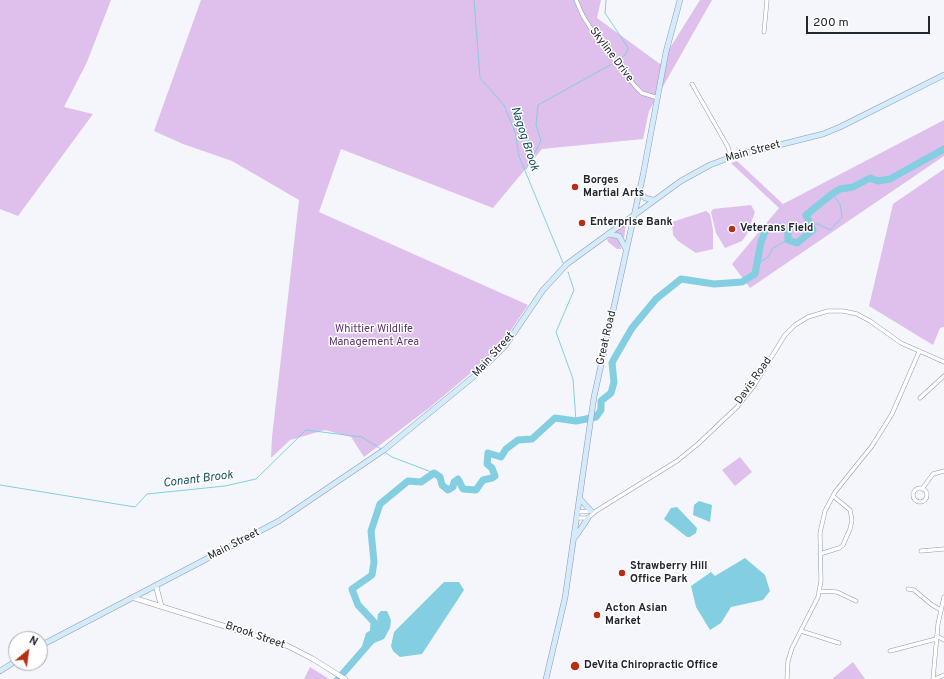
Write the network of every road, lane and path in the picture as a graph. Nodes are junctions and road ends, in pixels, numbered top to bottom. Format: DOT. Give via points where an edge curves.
graph roads {
  1 [pos="576,0"];
  2 [pos="680,0"];
  3 [pos="767,0"];
  4 [pos="764,32"];
  5 [pos="944,75"];
  6 [pos="692,84"];
  7 [pos="658,98"];
  8 [pos="731,157"];
  9 [pos="639,190"];
  10 [pos="653,200"];
  11 [pos="634,213"];
  12 [pos="608,234"];
  13 [pos="626,248"];
  14 [pos="919,352"];
  15 [pos="944,362"];
  16 [pos="944,376"];
  17 [pos="920,398"];
  18 [pos="944,471"];
  19 [pos="922,489"];
  20 [pos="833,496"];
  21 [pos="580,500"];
  22 [pos="593,511"];
  23 [pos="578,512"];
  24 [pos="577,518"];
  25 [pos="588,518"];
  26 [pos="574,539"];
  27 [pos="944,549"];
  28 [pos="921,551"];
  29 [pos="820,554"];
  30 [pos="156,586"];
  31 [pos="908,589"];
  32 [pos="820,591"];
  33 [pos="134,598"];
  34 [pos="944,599"];
  35 [pos="856,601"];
  36 [pos="160,605"];
  37 [pos="941,610"];
  38 [pos="801,631"];
  39 [pos="936,637"];
  40 [pos="944,640"];
  41 [pos="48,642"];
  42 [pos="839,643"];
  43 [pos="890,651"];
  44 [pos="944,675"];
  45 [pos="344,679"];
  46 [pos="546,679"];
  47 [pos="787,679"];
  48 [pos="934,679"];
  1 -- 7 [label="street, Skyline Drive" via="595,35 635,86 642,93"];
  2 -- 7 [label="main road, Great Road" via="666,52"];
  3 -- 4 [label="street"];
  5 -- 8 [label="main road, Main Street" via="829,132"];
  6 -- 8 [label="street" via="728,147"];
  7 -- 9 [label="main road, Great Road"];
  8 -- 10 [label="main road, Main Street" via="701,170"];
  9 -- 10 [label="main road" via="645,198"];
  9 -- 11 [label="main road, Great Road"];
  10 -- 11 [label="main road, Main Street"];
  11 -- 12 [label="main road, Main Street"];
  11 -- 13 [label="main road, Great Road"];
  12 -- 13 [label="main road" via="619,236"];
  12 -- 30 [label="main road, Main Street" via="555,276 498,353 458,392 418,424 279,521"];
  13 -- 21 [label="main road, Great Road" via="591,415"];
  14 -- 15 [label="street, Davis Road"];
  14 -- 20 [label="street" via="892,414 872,446"];
  14 -- 22 [label="street, Davis Road" via="857,314 836,310 808,317 785,335 753,387 737,407 698,444 677,462"];
  16 -- 17 [label="street"];
  18 -- 19 [label="street" via="933,474"];
  19 -- 19 [label="street" via="913,492 913,498 918,502 926,498 926,493"];
  20 -- 29 [label="street" via="822,521"];
  20 -- 29 [label="street" via="850,510 850,529 844,545"];
  21 -- 22 [label="main road"];
  21 -- 23 [label="main road, Great Road"];
  22 -- 23 [label="street, Davis Road"];
  22 -- 25 [label="street, Davis Road"];
  23 -- 24 [label="main road, Great Road"];
  24 -- 25 [label="street"];
  24 -- 26 [label="main road, Great Road"];
  25 -- 26 [label="main road"];
  26 -- 46 [label="main road, Great Road" via="565,598"];
  27 -- 28 [label="street"];
  29 -- 32 [label="street"];
  30 -- 33 [label="main road, Main Street"];
  30 -- 36 [label="street"];
  31 -- 37 [label="street" via="914,590"];
  32 -- 35 [label="street" via="837,592"];
  32 -- 38 [label="street"];
  33 -- 36 [label="street, Brook Street"];
  33 -- 41 [label="main road, Main Street"];
  34 -- 37 [label="street"];
  36 -- 45 [label="street, Brook Street" via="288,646"];
  37 -- 39 [label="street"];
  38 -- 42 [label="street"];
  38 -- 47 [label="street" via="790,654"];
  39 -- 40 [label="street"];
  39 -- 43 [label="street"];
  39 -- 48 [label="street"];
  44 -- 48 [label="street"];
}
